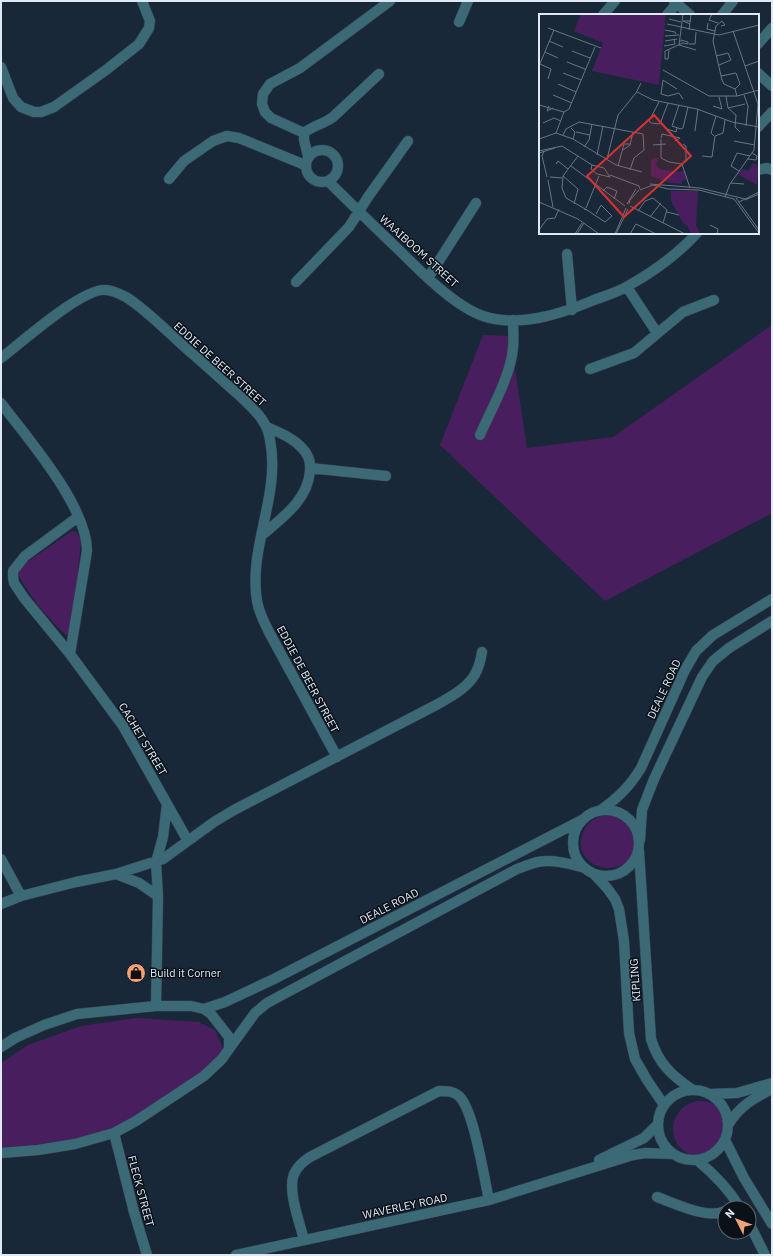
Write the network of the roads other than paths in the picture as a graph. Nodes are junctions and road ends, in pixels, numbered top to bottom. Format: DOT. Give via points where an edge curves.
graph roads {
  1 [pos="142,1"];
  2 [pos="390,1"];
  3 [pos="468,1"];
  4 [pos="614,1"];
  5 [pos="733,1"];
  6 [pos="676,2"];
  7 [pos="604,14"];
  8 [pos="668,14"];
  9 [pos="689,14"];
  10 [pos="723,14"];
  11 [pos="459,22"];
  12 [pos="772,28"];
  13 [pos="759,43"];
  14 [pos="1,66"];
  15 [pos="379,74"];
  16 [pos="759,74"];
  17 [pos="772,86"];
  18 [pos="772,112"];
  19 [pos="759,126"];
  20 [pos="304,133"];
  21 [pos="408,141"];
  22 [pos="307,160"];
  23 [pos="759,170"];
  24 [pos="772,170"];
  25 [pos="169,179"];
  26 [pos="328,181"];
  27 [pos="476,203"];
  28 [pos="359,212"];
  29 [pos="696,234"];
  30 [pos="567,254"];
  31 [pos="428,278"];
  32 [pos="296,282"];
  33 [pos="627,287"];
  34 [pos="714,300"];
  35 [pos="572,310"];
  36 [pos="513,320"];
  37 [pos="657,333"];
  38 [pos="1,358"];
  39 [pos="590,369"];
  40 [pos="1,403"];
  41 [pos="268,428"];
  42 [pos="480,436"];
  43 [pos="310,468"];
  44 [pos="386,476"];
  45 [pos="78,517"];
  46 [pos="261,536"];
  47 [pos="772,599"];
  48 [pos="772,621"];
  49 [pos="482,652"];
  50 [pos="70,654"];
  51 [pos="337,757"];
  52 [pos="167,804"];
  53 [pos="601,810"];
  54 [pos="582,820"];
  55 [pos="188,840"];
  56 [pos="640,840"];
  57 [pos="639,852"];
  58 [pos="1,859"];
  59 [pos="156,862"];
  60 [pos="584,868"];
  61 [pos="116,874"];
  62 [pos="594,874"];
  63 [pos="21,896"];
  64 [pos="158,896"];
  65 [pos="1,904"];
  66 [pos="156,1006"];
  67 [pos="204,1009"];
  68 [pos="1,1047"];
  69 [pos="229,1049"];
  70 [pos="772,1083"];
  71 [pos="772,1089"];
  72 [pos="693,1090"];
  73 [pos="709,1094"];
  74 [pos="664,1105"];
  75 [pos="658,1124"];
  76 [pos="728,1125"];
  77 [pos="114,1133"];
  78 [pos="724,1140"];
  79 [pos="1,1153"];
  80 [pos="673,1154"];
  81 [pos="697,1160"];
  82 [pos="576,1172"];
  83 [pos="656,1197"];
  84 [pos="489,1200"];
  85 [pos="733,1200"];
  86 [pos="717,1213"];
  87 [pos="772,1224"];
  88 [pos="757,1239"];
  89 [pos="304,1240"];
  90 [pos="147,1255"];
  91 [pos="236,1255"];
  92 [pos="765,1255"];
  1 -- 14 [label="street" via="150,22 139,44 106,70 54,106 41,112 21,108 13,98"];
  2 -- 20 [label="street" via="300,68 270,84 263,94 262,104 271,118"];
  3 -- 11 [label="street"];
  4 -- 7 [label="street"];
  5 -- 10 [label="street"];
  6 -- 8 [label="street"];
  6 -- 9 [label="street"];
  12 -- 13 [label="street"];
  15 -- 20 [label="street" via="327,122"];
  16 -- 17 [label="street"];
  18 -- 19 [label="street"];
  20 -- 22 [label="street"];
  21 -- 28 [label="street"];
  22 -- 25 [label="street" via="227,136 213,141 184,161"];
  22 -- 26 [label="street" via="306,172 309,177 322,183"];
  22 -- 26 [label="street" via="315,151 321,149 333,154 337,159 337,172"];
  23 -- 24 [label="street"];
  26 -- 28 [label="street, WAAIBOOM STREET"];
  27 -- 31 [label="street"];
  28 -- 31 [label="street, WAAIBOOM STREET"];
  28 -- 32 [label="street" via="349,227"];
  29 -- 33 [label="street, WAAIBOOM STREET" via="659,267"];
  30 -- 35 [label="street"];
  31 -- 36 [label="street, WAAIBOOM STREET" via="460,304 482,316"];
  33 -- 35 [label="street, WAAIBOOM STREET"];
  33 -- 37 [label="street"];
  34 -- 37 [label="street" via="683,312"];
  35 -- 36 [label="street, WAAIBOOM STREET" via="549,316"];
  36 -- 42 [label="street" via="513,349 510,363"];
  37 -- 39 [label="street" via="634,353"];
  38 -- 41 [label="street, EDDIE DE BEER STREET" via="68,306 92,292 105,289 126,298 147,314 254,410"];
  40 -- 45 [label="street" via="50,467"];
  41 -- 43 [label="street" via="302,448 310,460"];
  41 -- 46 [label="street, EDDIE DE BEER STREET" via="272,478"];
  43 -- 44 [label="street"];
  43 -- 46 [label="street" via="305,491 299,501"];
  45 -- 50 [label="street" via="87,541 87,551"];
  45 -- 50 [label="street, CACHET STREET" via="25,556 13,571 14,583 24,598"];
  46 -- 51 [label="street, EDDIE DE BEER STREET" via="255,585 260,614"];
  47 -- 53 [label="street, DEALE ROAD" via="713,635 696,651 641,768 619,797"];
  48 -- 56 [label="street" via="728,648 713,661 702,677 642,810"];
  49 -- 51 [label="street" via="477,670 457,693"];
  50 -- 52 [label="street, CACHET STREET" via="123,726"];
  51 -- 55 [label="street" via="234,810"];
  52 -- 55 [label="street, CACHET STREET"];
  52 -- 59 [label="street" via="163,837"];
  53 -- 54 [label="street"];
  53 -- 56 [label="street" via="612,810 631,820 638,828"];
  54 -- 60 [label="street" via="573,839 574,850"];
  54 -- 67 [label="street, DEALE ROAD" via="274,979"];
  55 -- 59 [label="street" via="164,859"];
  56 -- 57 [label="street"];
  57 -- 62 [label="street" via="634,862 616,875"];
  57 -- 72 [label="street, KIPLING" via="651,1039 660,1061"];
  58 -- 63 [label="street"];
  59 -- 61 [label="street"];
  59 -- 64 [label="street"];
  60 -- 62 [label="street"];
  60 -- 69 [label="street" via="569,864 538,862 517,869 267,1002 255,1013"];
  61 -- 63 [label="street"];
  61 -- 64 [label="street" via="139,883"];
  62 -- 74 [label="street, KIPLING" via="608,888 620,915 624,941 629,1033 635,1059"];
  63 -- 65 [label="street"];
  64 -- 66 [label="street"];
  66 -- 67 [label="street, DEALE ROAD" via="192,1006"];
  66 -- 68 [label="street, DEALE ROAD" via="77,1014 37,1028"];
  67 -- 69 [label="street" via="224,1029 229,1037"];
  69 -- 77 [label="street" via="204,1076"];
  70 -- 73 [label="street" via="737,1093"];
  71 -- 76 [label="street" via="746,1103"];
  72 -- 73 [label="street"];
  72 -- 74 [label="street" via="672,1097"];
  73 -- 76 [label="street" via="723,1107"];
  74 -- 75 [label="street"];
  75 -- 80 [label="street" via="661,1141"];
  75 -- 82 [label="street, WAVERLEY ROAD" via="644,1138"];
  76 -- 78 [label="street"];
  77 -- 79 [label="street" via="75,1144"];
  77 -- 90 [label="street, FLECK STREET"];
  78 -- 81 [label="street" via="713,1154"];
  78 -- 87 [label="street"];
  80 -- 81 [label="street" via="680,1158"];
  80 -- 82 [label="street, WAVERLEY ROAD" via="633,1155"];
  81 -- 85 [label="street" via="715,1175"];
  82 -- 84 [label="street, WAVERLEY ROAD"];
  83 -- 86 [label="street" via="709,1214"];
  84 -- 89 [label="street, WAVERLEY ROAD"];
  84 -- 89 [label="street" via="477,1141 467,1108 459,1096 448,1091 439,1091 303,1162 294,1173 292,1194"];
  88 -- 92 [label="street"];
  89 -- 91 [label="street, WAVERLEY ROAD"];
}
